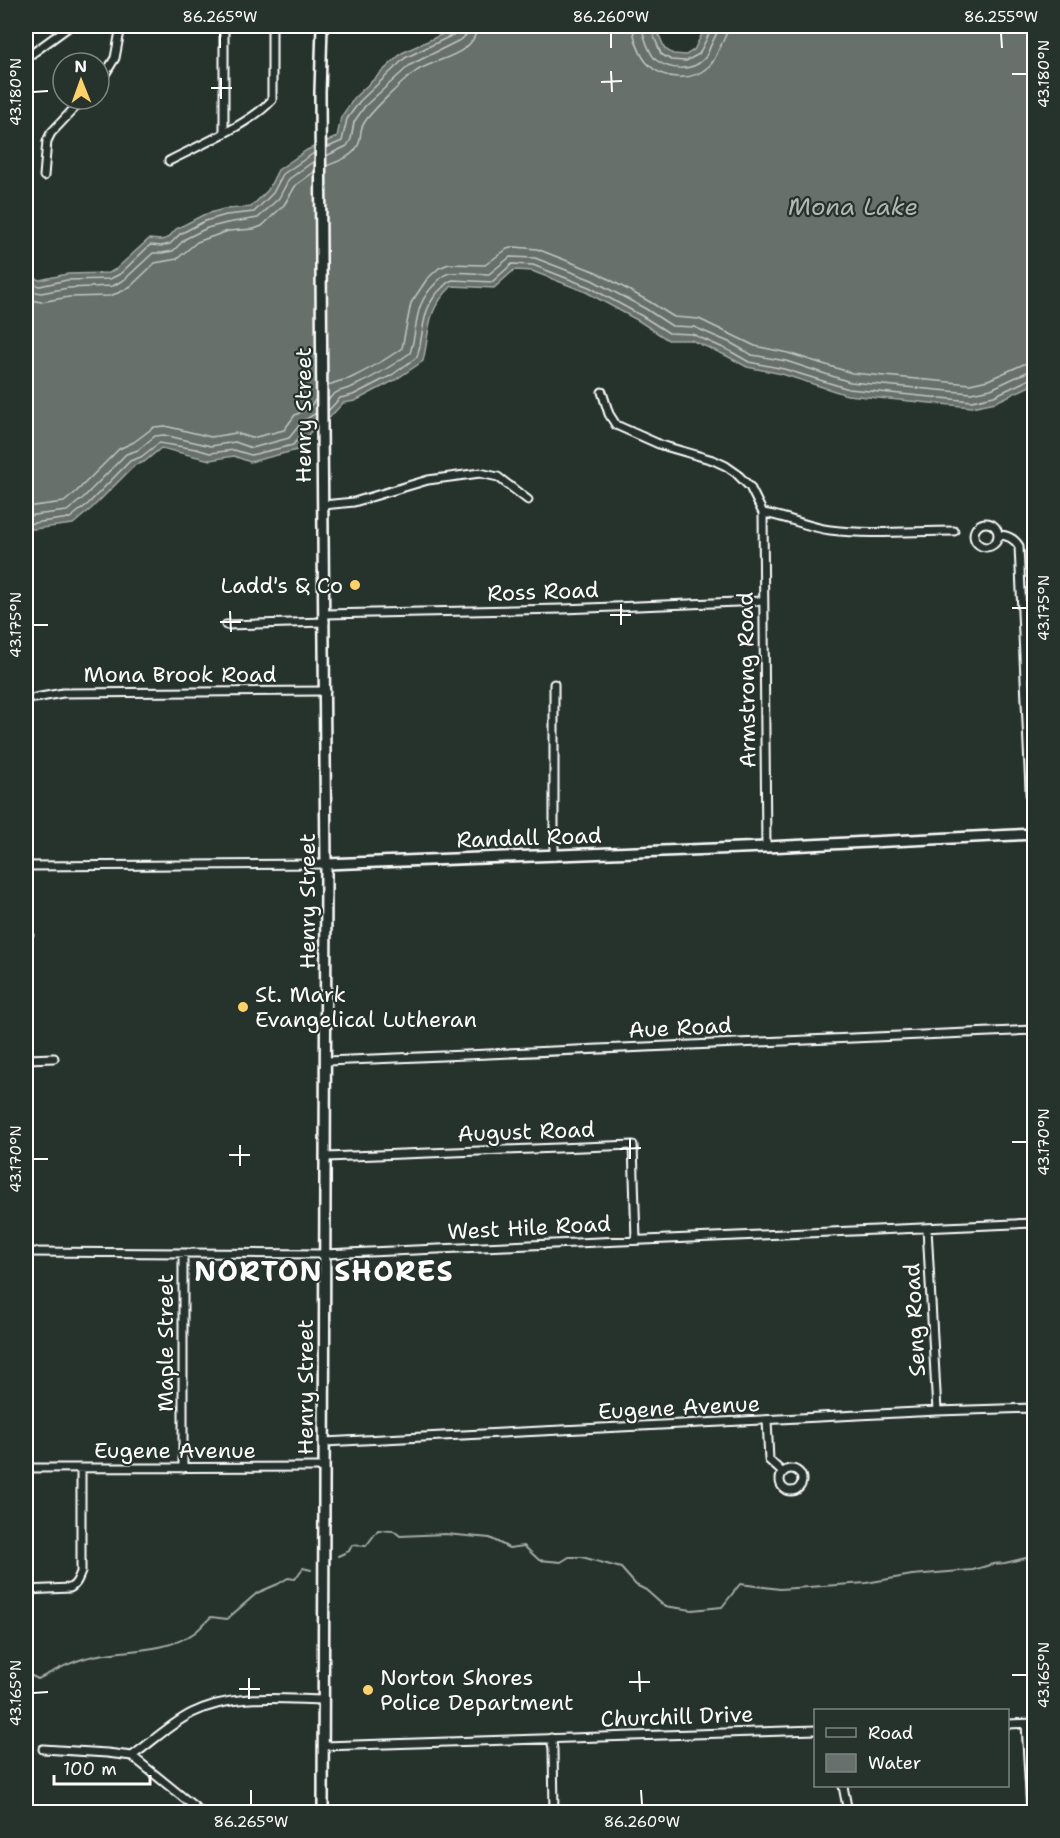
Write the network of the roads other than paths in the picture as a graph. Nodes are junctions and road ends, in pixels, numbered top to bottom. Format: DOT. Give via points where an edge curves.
graph roads {
  1 [pos="70,26"];
  2 [pos="121,26"];
  3 [pos="224,26"];
  4 [pos="272,26"];
  5 [pos="322,26"];
  6 [pos="26,58"];
  7 [pos="111,64"];
  8 [pos="72,111"];
  9 [pos="224,133"];
  10 [pos="169,161"];
  11 [pos="44,176"];
  12 [pos="602,392"];
  13 [pos="528,500"];
  14 [pos="323,505"];
  15 [pos="762,513"];
  16 [pos="954,531"];
  17 [pos="998,535"];
  18 [pos="763,601"];
  19 [pos="325,618"];
  20 [pos="226,625"];
  21 [pos="554,684"];
  22 [pos="326,691"];
  23 [pos="35,698"];
  24 [pos="1033,834"];
  25 [pos="766,847"];
  26 [pos="554,856"];
  27 [pos="327,864"];
  28 [pos="26,866"];
  29 [pos="1035,1030"];
  30 [pos="26,1059"];
  31 [pos="54,1059"];
  32 [pos="327,1061"];
  33 [pos="326,1157"];
  34 [pos="1035,1223"];
  35 [pos="927,1228"];
  36 [pos="636,1240"];
  37 [pos="26,1252"];
  38 [pos="183,1254"];
  39 [pos="324,1254"];
  40 [pos="1035,1408"];
  41 [pos="937,1411"];
  42 [pos="767,1420"];
  43 [pos="324,1442"];
  44 [pos="324,1467"];
  45 [pos="26,1468"];
  46 [pos="81,1468"];
  47 [pos="183,1468"];
  48 [pos="782,1472"];
  49 [pos="26,1590"];
  50 [pos="323,1700"];
  51 [pos="1035,1723"];
  52 [pos="1009,1724"];
  53 [pos="1026,1724"];
  54 [pos="814,1730"];
  55 [pos="551,1738"];
  56 [pos="324,1746"];
  57 [pos="43,1749"];
  58 [pos="132,1756"];
  59 [pos="843,1787"];
  60 [pos="201,1812"];
  61 [pos="323,1812"];
  62 [pos="554,1812"];
  63 [pos="848,1812"];
  64 [pos="1030,1812"];
  1 -- 6 [label="street"];
  2 -- 7 [label="street"];
  3 -- 9 [label="street"];
  4 -- 9 [label="street" via="272,100"];
  5 -- 14 [label="street, Henry Street"];
  8 -- 11 [label="street" via="47,141"];
  9 -- 10 [label="street"];
  12 -- 15 [label="street" via="616,425 726,466 750,487"];
  13 -- 14 [label="street" via="498,477 480,473 428,480 354,502"];
  14 -- 19 [label="street, Henry Street"];
  15 -- 16 [label="street" via="828,530"];
  15 -- 18 [label="street, Armstrong Road"];
  17 -- 24 [label="street" via="1016,540 1019,546"];
  18 -- 19 [label="street, Ross Road"];
  18 -- 25 [label="street, Armstrong Road"];
  19 -- 20 [label="street, Ross Road"];
  19 -- 22 [label="street, Henry Street"];
  21 -- 26 [label="street"];
  22 -- 23 [label="street, Mona Brook Road" via="63,693"];
  22 -- 27 [label="street, Henry Street"];
  24 -- 25 [label="street, Randall Road"];
  25 -- 26 [label="street, Randall Road"];
  26 -- 27 [label="street, Randall Road"];
  27 -- 28 [label="street, Randall Road"];
  27 -- 32 [label="street, Henry Street"];
  29 -- 32 [label="street, Aue Road"];
  30 -- 31 [label="street"];
  32 -- 33 [label="street, Henry Street"];
  33 -- 36 [label="street, August Road" via="633,1145"];
  33 -- 39 [label="street, Henry Street"];
  34 -- 35 [label="street, West Hile Road"];
  35 -- 36 [label="street, West Hile Road"];
  35 -- 41 [label="street, Seng Road"];
  36 -- 39 [label="street, West Hile Road"];
  37 -- 38 [label="street, West Hile Road"];
  38 -- 39 [label="street, West Hile Road"];
  38 -- 47 [label="street, Maple Street"];
  39 -- 43 [label="street, Henry Street"];
  40 -- 41 [label="street, Eugene Avenue"];
  41 -- 42 [label="street, Eugene Avenue"];
  42 -- 43 [label="street, Eugene Avenue"];
  42 -- 48 [label="street" via="770,1460"];
  43 -- 44 [label="street, Henry Street"];
  44 -- 47 [label="street, Eugene Avenue"];
  44 -- 50 [label="street, Henry Street"];
  45 -- 46 [label="street, Eugene Avenue"];
  46 -- 47 [label="street, Eugene Avenue"];
  46 -- 49 [label="street" via="81,1572 76,1584 70,1588"];
  50 -- 56 [label="street, Henry Street"];
  50 -- 58 [label="street" via="233,1700 208,1706 176,1723"];
  51 -- 53 [label="street"];
  52 -- 53 [label="street"];
  53 -- 64 [label="street"];
  54 -- 55 [label="street, Churchill Drive"];
  55 -- 56 [label="street, Churchill Drive"];
  55 -- 62 [label="street"];
  56 -- 61 [label="street, Henry Street"];
  57 -- 58 [label="street"];
  58 -- 60 [label="street"];
  59 -- 63 [label="street"];
}
